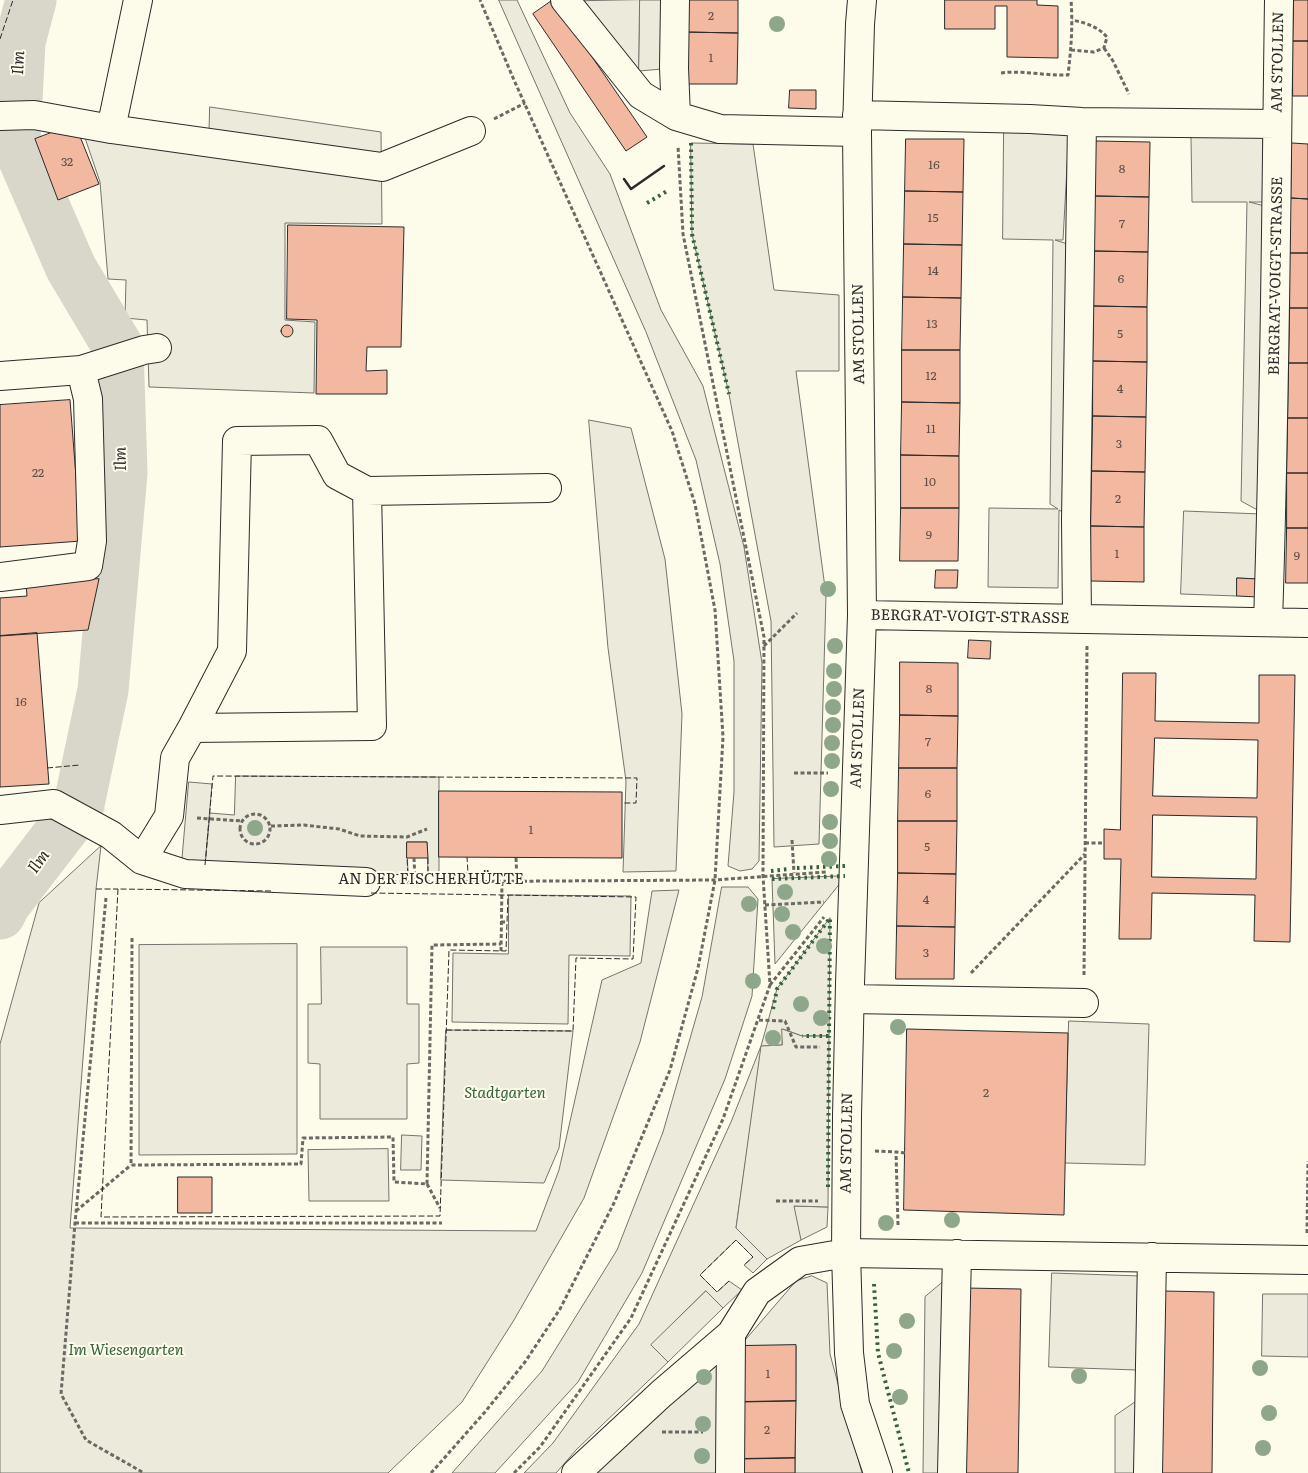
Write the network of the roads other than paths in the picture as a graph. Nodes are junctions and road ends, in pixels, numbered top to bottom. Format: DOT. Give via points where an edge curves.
graph roads {
  1 [pos="138,0"];
  2 [pos="675,0"];
  3 [pos="862,0"];
  4 [pos="1279,0"];
  5 [pos="567,1"];
  6 [pos="0,116"];
  7 [pos="676,116"];
  8 [pos="1082,122"];
  9 [pos="857,124"];
  10 [pos="1277,124"];
  11 [pos="111,129"];
  12 [pos="471,131"];
  13 [pos="150,349"];
  14 [pos="87,368"];
  15 [pos="0,376"];
  16 [pos="546,488"];
  17 [pos="367,491"];
  18 [pos="0,577"];
  19 [pos="862,615"];
  20 [pos="1077,619"];
  21 [pos="1268,622"];
  22 [pos="1308,623"];
  23 [pos="192,728"];
  24 [pos="0,810"];
  25 [pos="142,860"];
  26 [pos="366,882"];
  27 [pos="850,999"];
  28 [pos="1084,1003"];
  29 [pos="846,1253"];
  30 [pos="957,1254"];
  31 [pos="1152,1258"];
  32 [pos="1308,1260"];
  33 [pos="731,1334"];
  34 [pos="582,1470"];
  35 [pos="730,1473"];
  36 [pos="878,1473"];
  37 [pos="952,1473"];
  38 [pos="1148,1473"];
  1 -- 11 [label="street"];
  2 -- 7 [label="street"];
  3 -- 9 [label="street, AM STOLLEN"];
  4 -- 10 [label="street, AM STOLLEN"];
  5 -- 7 [label="street" via="641,95"];
  6 -- 11 [label="street" via="34,115"];
  7 -- 9 [label="street" via="720,128"];
  8 -- 9 [label="street" via="1030,119"];
  8 -- 10 [label="street"];
  8 -- 20 [label="street, BERGRAT-VOIGT-STRASSE"];
  9 -- 19 [label="street, AM STOLLEN"];
  10 -- 21 [label="street, BERGRAT-VOIGT-STRASSE"];
  11 -- 12 [label="street" via="382,167"];
  13 -- 14 [label="street"];
  14 -- 15 [label="street"];
  14 -- 18 [label="street" via="92,541 88,566"];
  16 -- 17 [label="street"];
  17 -- 23 [label="street" via="372,726"];
  17 -- 23 [label="street" via="338,475 318,440 237,441 232,651"];
  19 -- 20 [label="street, BERGRAT-VOIGT-STRASSE"];
  19 -- 27 [label="street, AM STOLLEN"];
  20 -- 21 [label="street, BERGRAT-VOIGT-STRASSE"];
  21 -- 22 [label="street, BERGRAT-VOIGT-STRASSE"];
  23 -- 25 [label="street" via="174,758 169,816"];
  24 -- 25 [label="street, AN DER FISCHERHÜTTE" via="54,804 111,835"];
  25 -- 26 [label="street, AN DER FISCHERHÜTTE" via="185,874"];
  27 -- 28 [label="street"];
  27 -- 29 [label="street, AM STOLLEN"];
  29 -- 30 [label="street"];
  29 -- 33 [label="street" via="800,1261 757,1292"];
  29 -- 36 [label="street, AM STOLLEN" via="849,1353 855,1404"];
  30 -- 31 [label="street"];
  30 -- 37 [label="street"];
  31 -- 32 [label="street"];
  31 -- 38 [label="street"];
  33 -- 34 [label="street" via="661,1394"];
  33 -- 35 [label="street"];
}
